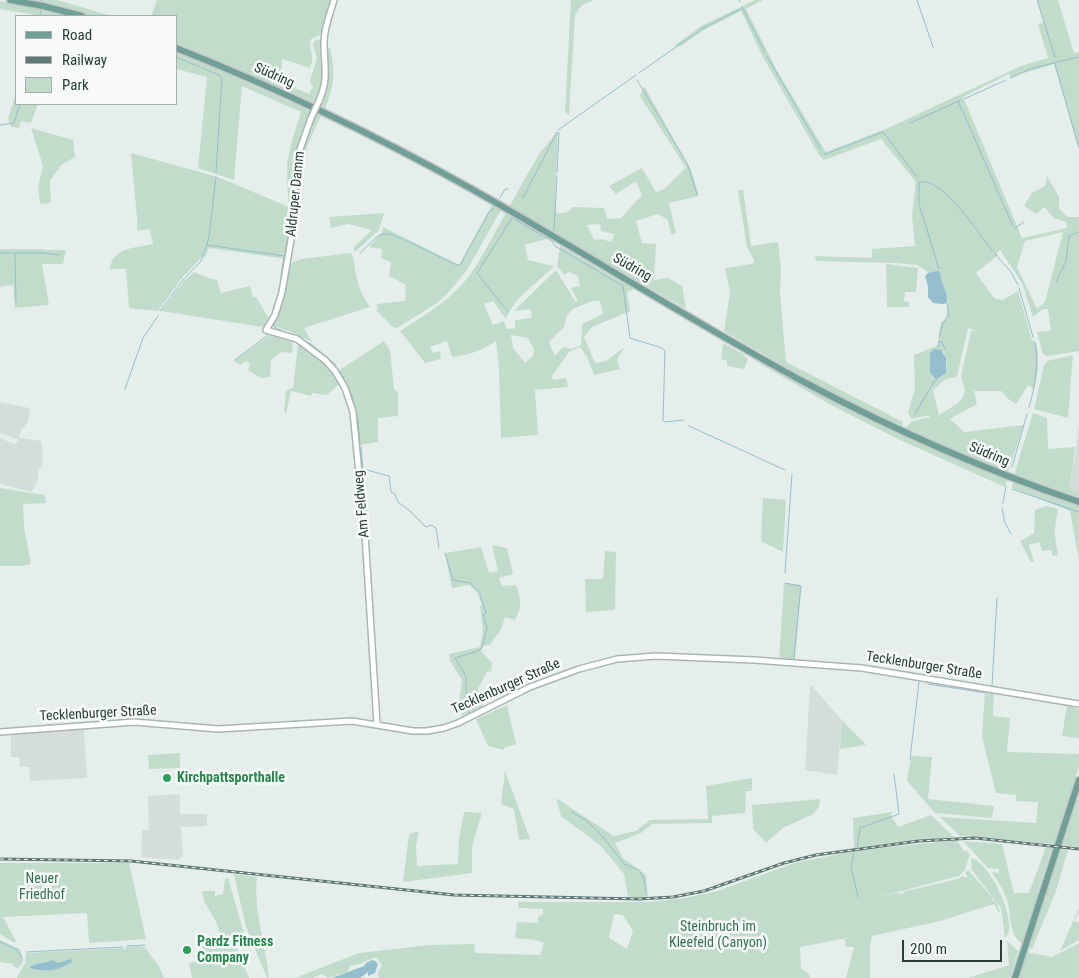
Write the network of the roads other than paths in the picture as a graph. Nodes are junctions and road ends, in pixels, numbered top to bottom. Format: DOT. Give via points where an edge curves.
graph roads {
  1 [pos="10,0"];
  2 [pos="334,0"];
  3 [pos="78,15"];
  4 [pos="178,49"];
  5 [pos="266,330"];
  6 [pos="1079,502"];
  7 [pos="1079,704"];
  8 [pos="376,724"];
  9 [pos="0,732"];
  10 [pos="1079,780"];
  11 [pos="1015,978"];
  1 -- 3 [label="main road"];
  2 -- 5 [label="street, Aldruper Damm, bridge" via="324,43 325,80 298,155 292,234 282,292"];
  4 -- 6 [label="main road, Südring" via="285,94 387,144 476,192 760,358 894,427"];
  5 -- 8 [label="street, Am Feldweg" via="297,339 326,360 345,388 352,412 365,534"];
  7 -- 8 [label="street, Tecklenburger Straße" via="862,668 656,656 617,659 579,668 530,687 444,728 413,731"];
  8 -- 9 [label="street, Tecklenburger Straße" via="352,721 218,729 134,722"];
  10 -- 11 [label="main road"];
}
